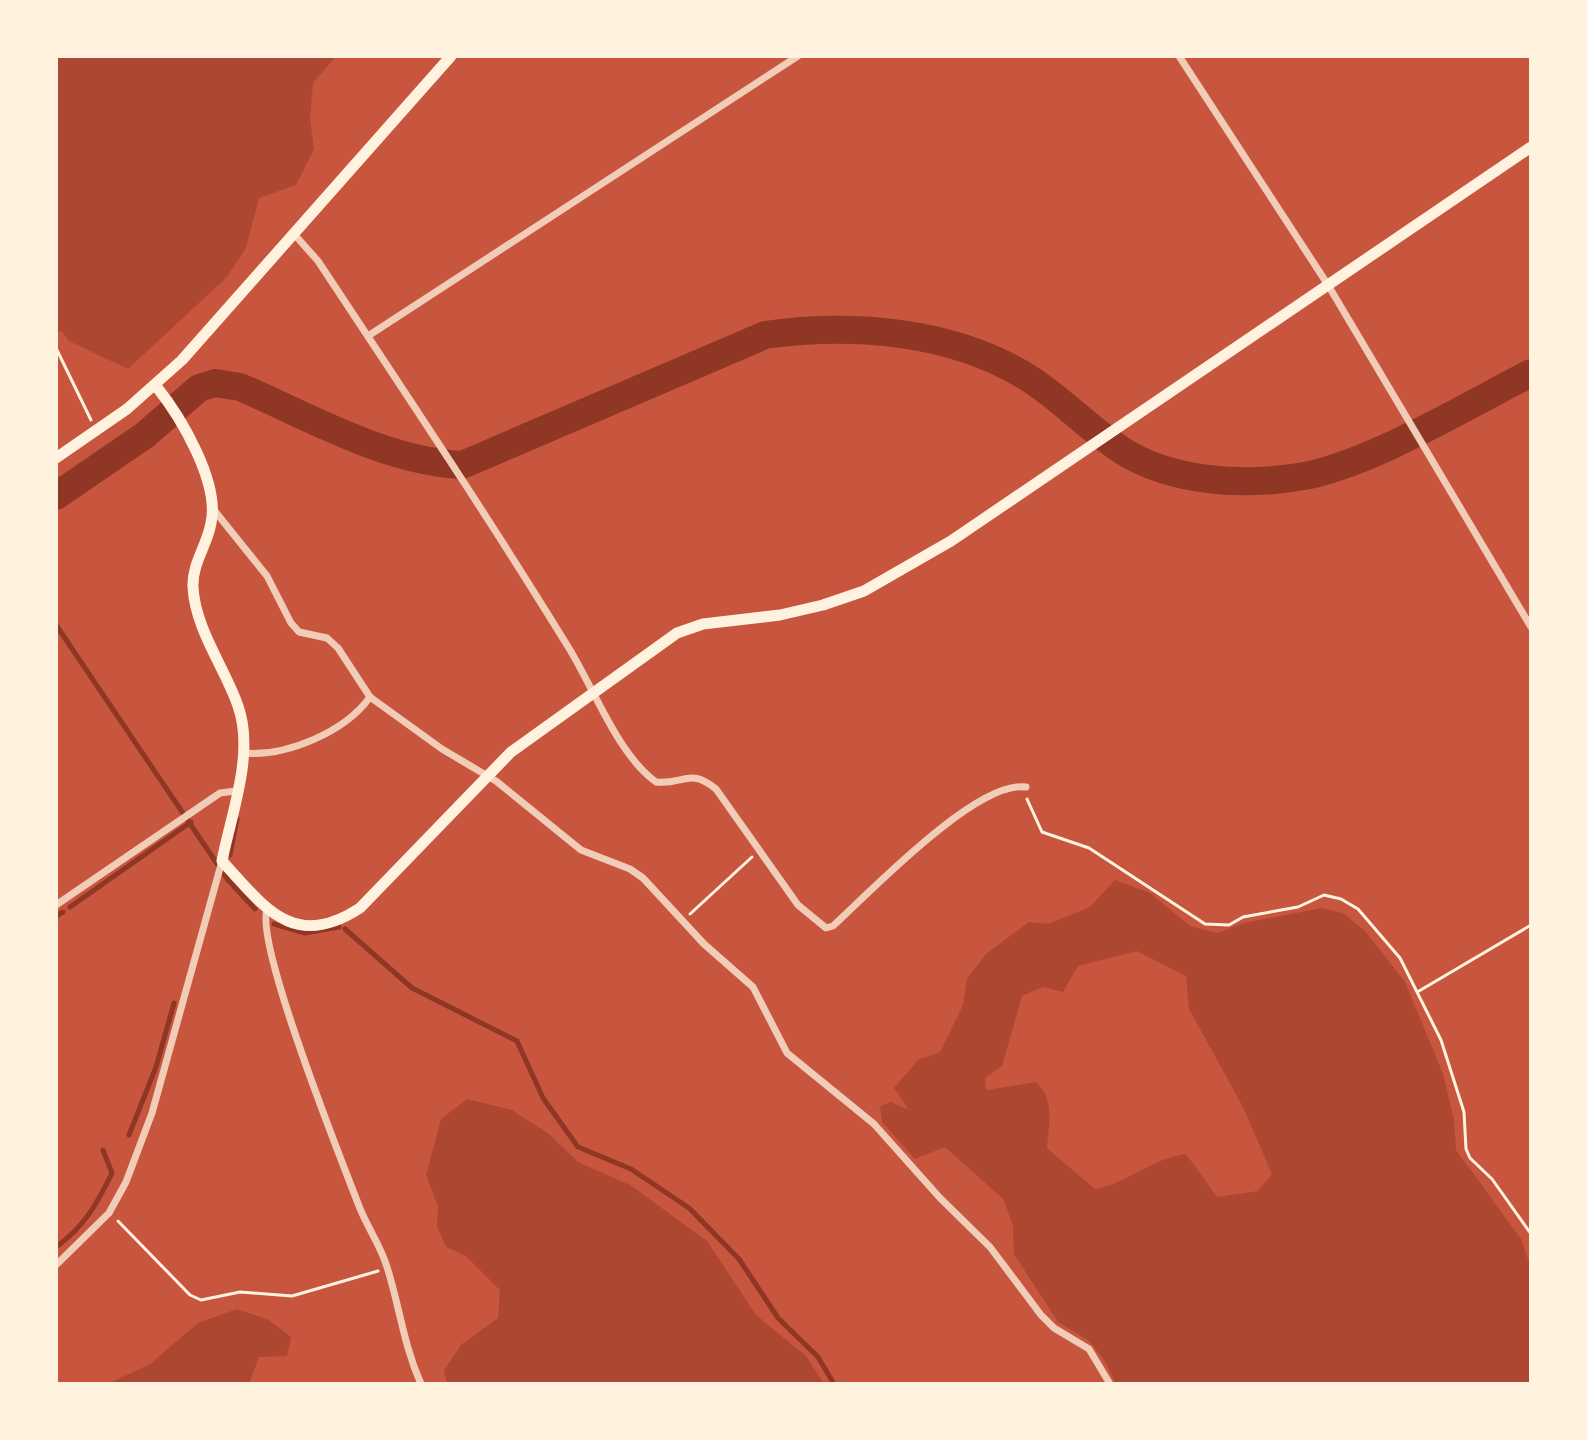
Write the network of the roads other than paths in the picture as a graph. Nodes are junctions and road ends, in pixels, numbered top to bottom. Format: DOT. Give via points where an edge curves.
graph roads {
  1 [pos="451,56"];
  2 [pos="798,56"];
  3 [pos="1179,56"];
  4 [pos="1531,147"];
  5 [pos="294,234"];
  6 [pos="1328,285"];
  7 [pos="368,336"];
  8 [pos="156,386"];
  9 [pos="56,458"];
  10 [pos="214,510"];
  11 [pos="1531,627"];
  12 [pos="595,690"];
  13 [pos="370,697"];
  14 [pos="244,753"];
  15 [pos="488,776"];
  16 [pos="1026,787"];
  17 [pos="236,791"];
  18 [pos="222,861"];
  19 [pos="56,905"];
  20 [pos="267,910"];
  21 [pos="56,1265"];
  22 [pos="421,1384"];
  23 [pos="1110,1384"];
  1 -- 5 [label="main road"];
  2 -- 7 [label="street"];
  3 -- 6 [label="street"];
  4 -- 6 [label="main road"];
  5 -- 7 [label="street"];
  5 -- 8 [label="main road"];
  6 -- 11 [label="street"];
  6 -- 12 [label="main road" via="951,541 864,591 795,612 703,624 677,633"];
  7 -- 12 [label="street"];
  8 -- 9 [label="main road"];
  8 -- 10 [label="main road" via="183,427 210,487"];
  10 -- 13 [label="street" via="267,576 291,623 299,632 327,638 338,648"];
  10 -- 14 [label="main road" via="195,564 193,588 239,708"];
  12 -- 15 [label="main road" via="511,752"];
  12 -- 16 [label="street" via="645,774 663,783 691,776 716,789 798,905 826,928 958,815 998,789"];
  13 -- 14 [label="street" via="337,729 268,753"];
  13 -- 15 [label="street"];
  14 -- 17 [label="main road"];
  15 -- 20 [label="main road" via="360,908 344,918 293,925"];
  15 -- 23 [label="street" via="581,850 643,878 753,987 787,1053 874,1124 985,1240 1041,1315 1089,1349"];
  17 -- 18 [label="main road"];
  17 -- 19 [label="street" via="220,793"];
  18 -- 20 [label="main road"];
  18 -- 21 [label="street" via="152,1113 126,1182 109,1213"];
  20 -- 22 [label="street" via="265,927 286,1010 359,1207 388,1268 405,1345"];
}
